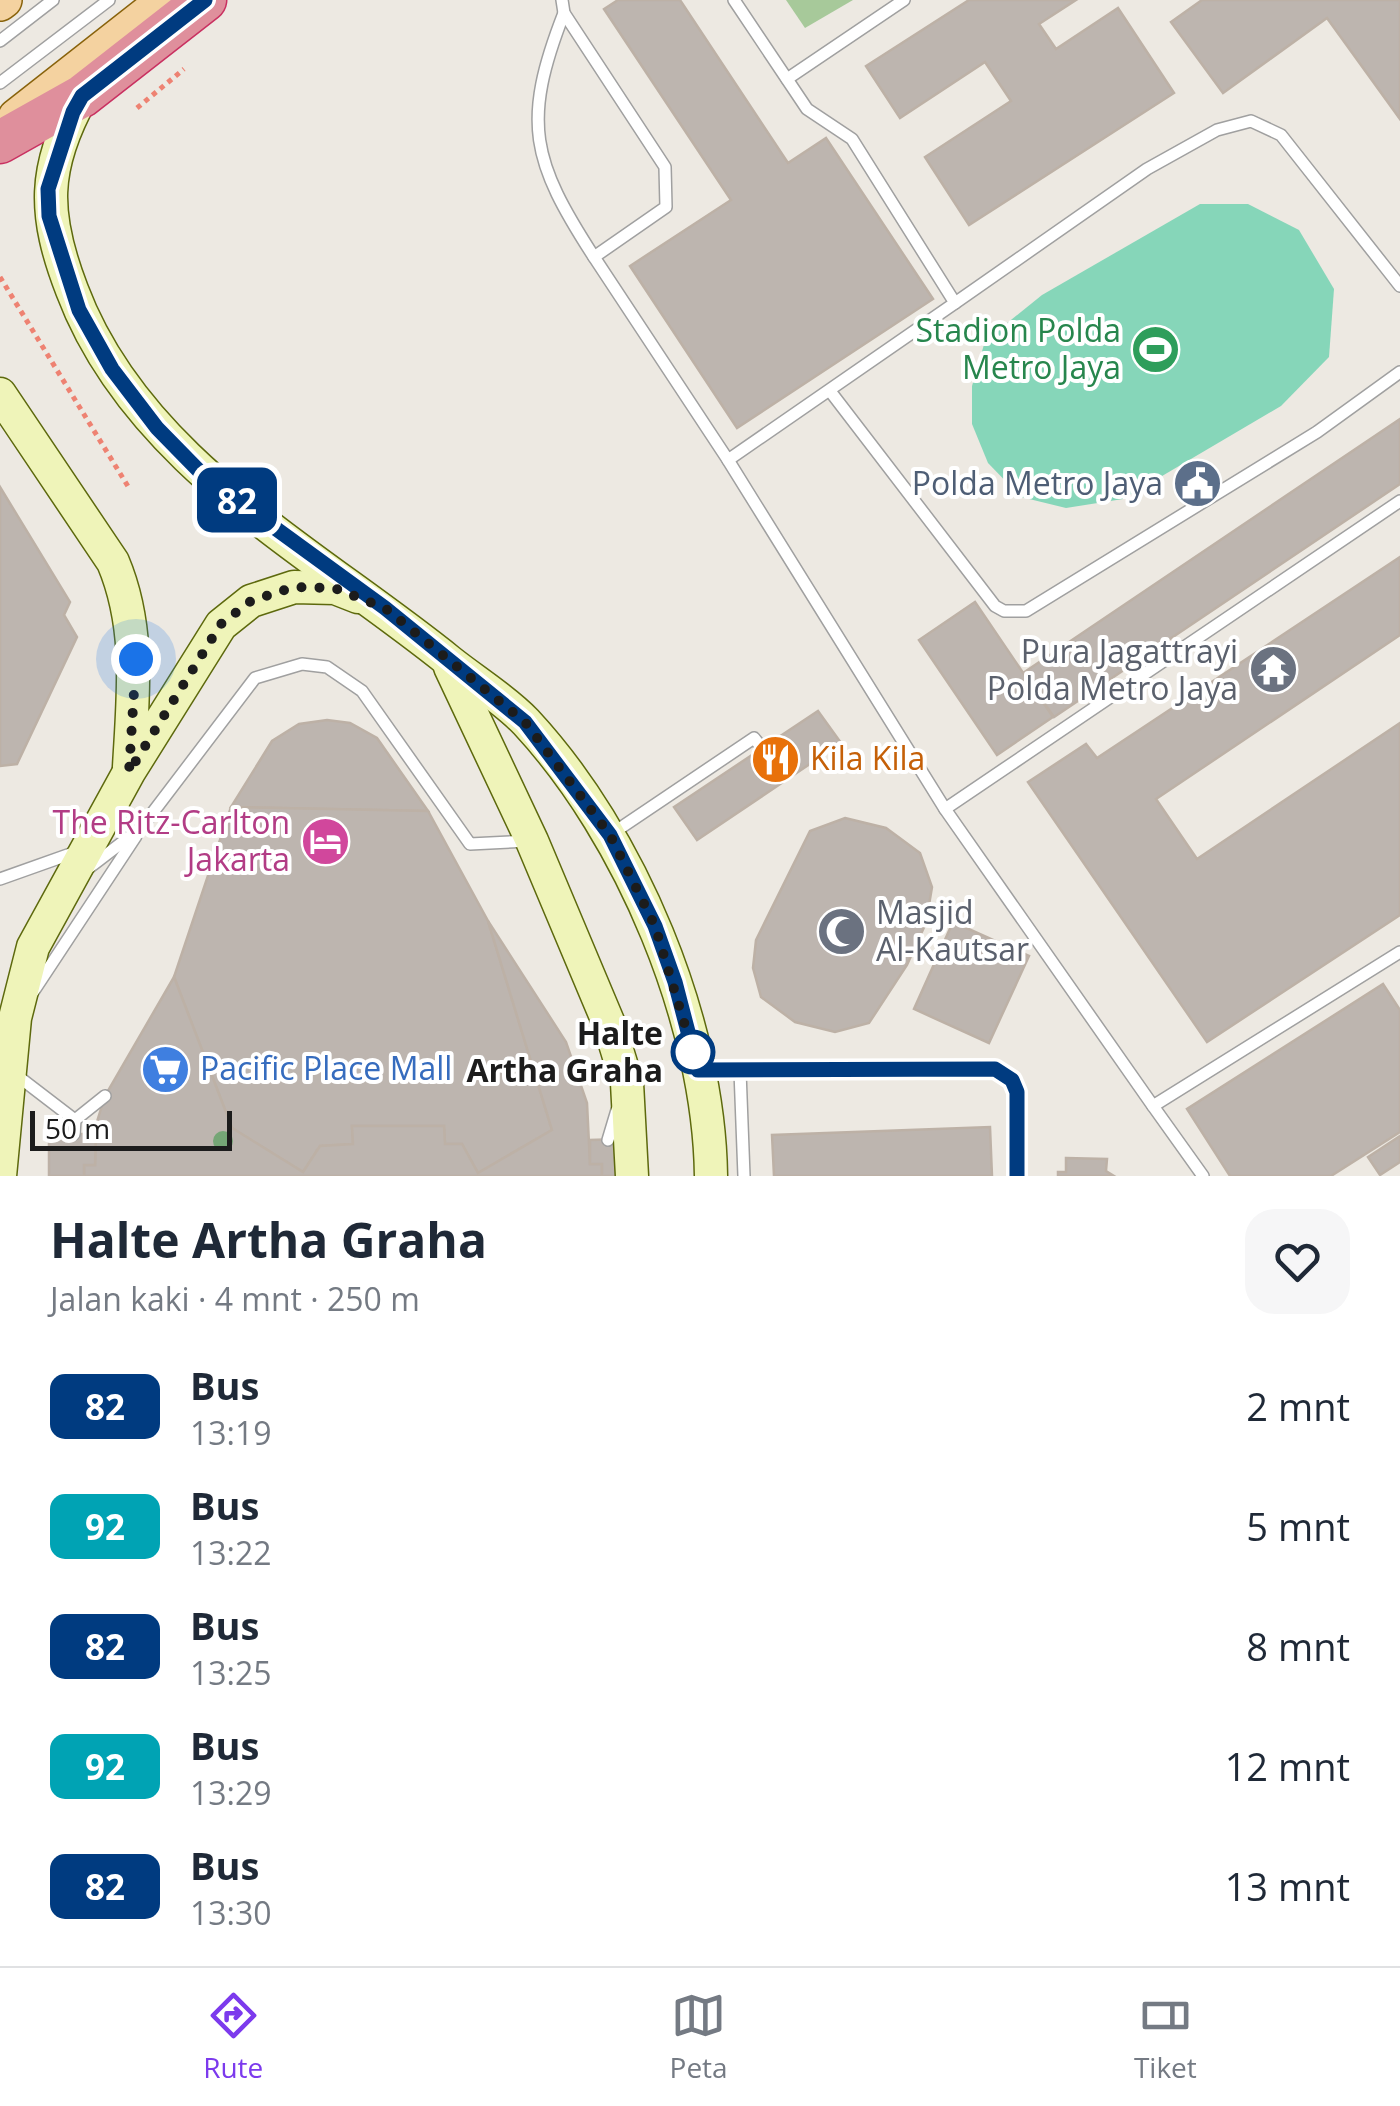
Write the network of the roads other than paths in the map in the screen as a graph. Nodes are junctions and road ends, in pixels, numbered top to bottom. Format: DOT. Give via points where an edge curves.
graph roads {
  1 [pos="53,0"];
  2 [pos="110,0"];
  3 [pos="165,0"];
  4 [pos="205,0"];
  5 [pos="734,0"];
  6 [pos="904,0"];
  7 [pos="563,6"];
  8 [pos="0,41"];
  9 [pos="788,79"];
  10 [pos="0,84"];
  11 [pos="82,96"];
  12 [pos="0,130"];
  13 [pos="0,142"];
  14 [pos="594,257"];
  15 [pos="1400,286"];
  16 [pos="955,303"];
  17 [pos="1400,372"];
  18 [pos="830,391"];
  19 [pos="0,394"];
  20 [pos="728,460"];
  21 [pos="1400,501"];
  22 [pos="385,608"];
  23 [pos="446,658"];
  24 [pos="762,748"];
  25 [pos="129,772"];
  26 [pos="945,808"];
  27 [pos="140,828"];
  28 [pos="610,835"];
  29 [pos="532,841"];
  30 [pos="85,849"];
  31 [pos="0,879"];
  32 [pos="62,888"];
  33 [pos="1400,952"];
  34 [pos="15,1018"];
  35 [pos="8,1068"];
  36 [pos="698,1070"];
  37 [pos="740,1070"];
  38 [pos="627,1083"];
  39 [pos="106,1096"];
  40 [pos="1153,1106"];
  41 [pos="608,1140"];
  42 [pos="0,1176"];
  43 [pos="632,1176"];
  44 [pos="711,1176"];
  45 [pos="744,1176"];
  46 [pos="1017,1176"];
  47 [pos="1203,1176"];
  1 -- 8 [label="lane"];
  2 -- 10 [label="lane"];
  3 -- 12 [label="main road"];
  4 -- 11 [label="highway"];
  5 -- 9 [label="lane"];
  6 -- 9 [label="lane"];
  7 -- 14 [label="lane" via="545,61 538,128 542,162"];
  7 -- 14 [label="lane" via="668,181 666,207"];
  9 -- 16 [label="lane" via="807,109 852,140"];
  11 -- 13 [label="highway"];
  11 -- 22 [label="main road" via="48,189 49,216 79,310 112,369 205,477"];
  14 -- 20 [label="lane"];
  15 -- 16 [label="lane" via="1280,134 1251,121 1217,130 1147,169"];
  16 -- 18 [label="lane"];
  17 -- 18 [label="lane" via="1317,432 1026,611 995,606"];
  18 -- 20 [label="lane"];
  19 -- 25 [label="main road" via="124,590 136,659"];
  20 -- 26 [label="lane"];
  21 -- 26 [label="lane"];
  22 -- 23 [label="main road"];
  22 -- 25 [label="main road" via="334,588 294,587 251,601 221,624"];
  23 -- 28 [label="main road" via="525,722"];
  23 -- 29 [label="main road"];
  24 -- 28 [label="lane" via="754,738"];
  25 -- 30 [label="main road"];
  26 -- 40 [label="lane"];
  27 -- 29 [label="lane" via="255,678 302,664 327,667 362,690 470,844"];
  27 -- 32 [label="lane"];
  27 -- 34 [label="lane"];
  28 -- 36 [label="main road" via="655,926"];
  29 -- 38 [label="main road"];
  30 -- 31 [label="lane"];
  30 -- 32 [label="main road"];
  32 -- 34 [label="main road" via="33,947"];
  33 -- 40 [label="lane"];
  34 -- 35 [label="main road"];
  35 -- 39 [label="lane" via="75,1127"];
  35 -- 42 [label="main road"];
  36 -- 37 [label="lane"];
  36 -- 44 [label="main road"];
  37 -- 45 [label="lane"];
  37 -- 46 [label="lane" via="995,1069 1017,1092"];
  38 -- 41 [label="lane"];
  38 -- 43 [label="main road"];
  40 -- 47 [label="lane"];
}
